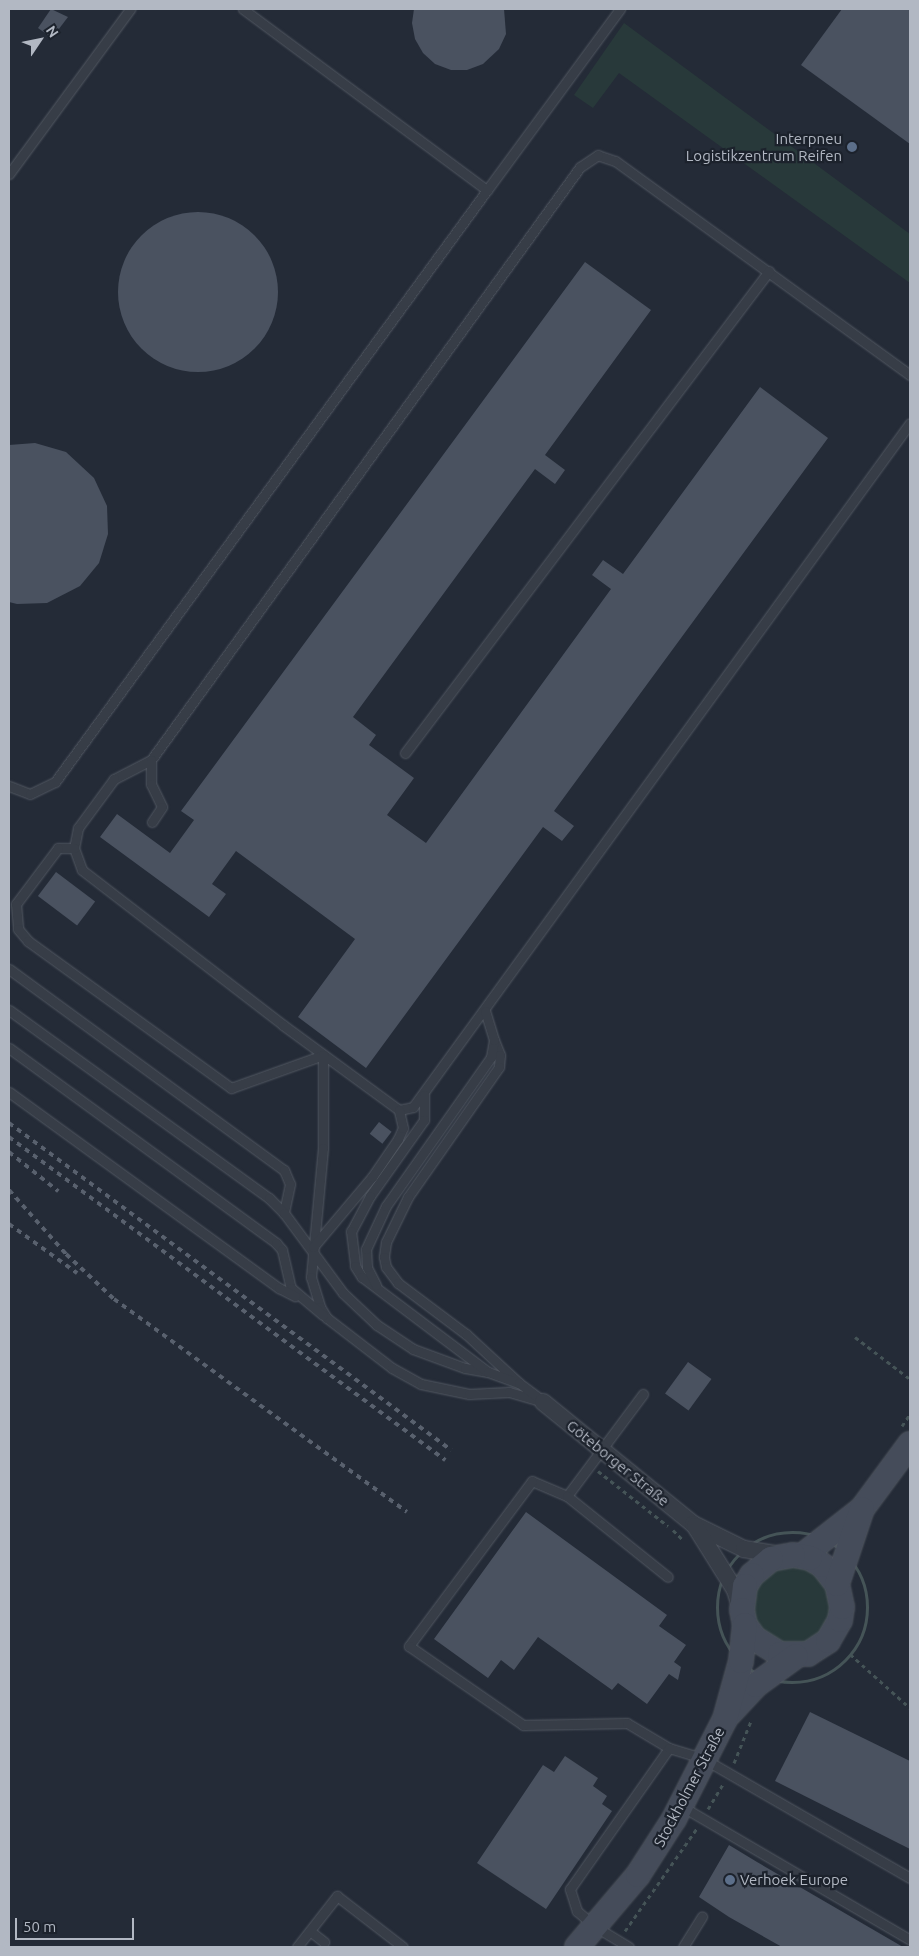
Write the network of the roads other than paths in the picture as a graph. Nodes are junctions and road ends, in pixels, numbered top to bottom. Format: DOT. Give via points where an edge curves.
graph roads {
  1 [pos="130,9"];
  2 [pos="243,9"];
  3 [pos="620,9"];
  4 [pos="9,174"];
  5 [pos="488,190"];
  6 [pos="769,271"];
  7 [pos="910,375"];
  8 [pos="910,423"];
  9 [pos="405,753"];
  10 [pos="151,760"];
  11 [pos="9,786"];
  12 [pos="152,822"];
  13 [pos="74,848"];
  14 [pos="9,969"];
  15 [pos="9,1010"];
  16 [pos="484,1011"];
  17 [pos="494,1040"];
  18 [pos="9,1048"];
  19 [pos="322,1055"];
  20 [pos="9,1092"];
  21 [pos="424,1094"];
  22 [pos="399,1110"];
  23 [pos="284,1213"];
  24 [pos="313,1250"];
  25 [pos="382,1293"];
  26 [pos="296,1296"];
  27 [pos="327,1318"];
  28 [pos="488,1372"];
  29 [pos="519,1382"];
  30 [pos="643,1394"];
  31 [pos="543,1402"];
  32 [pos="910,1444"];
  33 [pos="602,1450"];
  34 [pos="567,1496"];
  35 [pos="862,1509"];
  36 [pos="693,1524"];
  37 [pos="792,1556"];
  38 [pos="668,1577"];
  39 [pos="837,1584"];
  40 [pos="744,1618"];
  41 [pos="796,1656"];
  42 [pos="725,1719"];
  43 [pos="669,1748"];
  44 [pos="704,1760"];
  45 [pos="681,1806"];
  46 [pos="910,1878"];
  47 [pos="702,1916"];
  48 [pos="596,1927"];
  49 [pos="310,1931"];
  50 [pos="910,1940"];
  51 [pos="324,1942"];
  52 [pos="296,1947"];
  53 [pos="403,1947"];
  54 [pos="577,1947"];
  55 [pos="629,1947"];
  56 [pos="683,1947"];
  1 -- 4 [label="lane"];
  2 -- 5 [label="lane"];
  3 -- 5 [label="lane"];
  5 -- 11 [label="lane" via="54,782 30,794"];
  6 -- 7 [label="lane"];
  6 -- 9 [label="lane"];
  6 -- 10 [label="lane" via="615,161 598,155 580,167"];
  8 -- 16 [label="lane"];
  10 -- 12 [label="lane" via="151,784 162,807"];
  10 -- 13 [label="lane" via="114,779 78,828"];
  13 -- 19 [label="lane" via="82,870"];
  13 -- 19 [label="lane" via="58,848 16,904 18,930 28,941 231,1088"];
  14 -- 23 [label="lane" via="284,1170 290,1184"];
  15 -- 23 [label="lane" via="269,1198"];
  16 -- 17 [label="lane"];
  16 -- 21 [label="lane"];
  17 -- 25 [label="lane" via="487,1063 386,1206 374,1228 366,1249 367,1267"];
  17 -- 29 [label="lane" via="500,1054 499,1067 408,1198 386,1242 384,1257 386,1267 398,1283 466,1334"];
  18 -- 26 [label="lane" via="276,1243 282,1250"];
  19 -- 22 [label="lane"];
  19 -- 24 [label="lane" via="323,1148"];
  20 -- 26 [label="lane" via="279,1288"];
  21 -- 22 [label="lane" via="413,1107"];
  21 -- 25 [label="lane" via="424,1120 370,1196 351,1231 355,1266 362,1277"];
  22 -- 24 [label="lane" via="403,1128 398,1139"];
  23 -- 24 [label="lane"];
  24 -- 27 [label="lane" via="311,1277 320,1307"];
  24 -- 28 [label="lane" via="343,1293 392,1335 413,1349 466,1368"];
  25 -- 28 [label="lane"];
  26 -- 27 [label="lane"];
  27 -- 31 [label="lane" via="392,1368 421,1384 469,1394 509,1392"];
  28 -- 29 [label="lane"];
  29 -- 31 [label="lane"];
  30 -- 33 [label="lane"];
  31 -- 33 [label="street, Göteborger Straße"];
  32 -- 35 [label="street, Stockholmer Straße"];
  33 -- 34 [label="lane"];
  33 -- 36 [label="street, Göteborger Straße"];
  34 -- 38 [label="lane"];
  34 -- 43 [label="lane" via="532,1481 409,1646 523,1725 627,1723"];
  35 -- 37 [label="street, Stockholmer Straße" via="824,1539"];
  35 -- 39 [label="street, Stockholmer Straße"];
  36 -- 37 [label="street, Göteborger Straße" via="744,1549"];
  36 -- 40 [label="street, Göteborger Straße"];
  37 -- 39 [label="street, Stockholmer Straße" via="822,1565"];
  37 -- 40 [label="street, Stockholmer Straße" via="771,1559 752,1575 742,1598"];
  39 -- 41 [label="street, Stockholmer Straße" via="842,1607 836,1631 819,1648"];
  40 -- 41 [label="street" via="754,1638 766,1648"];
  40 -- 42 [label="street, Stockholmer Straße" via="740,1661"];
  41 -- 42 [label="street, Stockholmer Straße" via="766,1677"];
  42 -- 44 [label="street, Stockholmer Straße"];
  43 -- 44 [label="lane"];
  43 -- 48 [label="lane" via="570,1889 577,1911"];
  44 -- 45 [label="street, Stockholmer Straße"];
  44 -- 46 [label="lane"];
  45 -- 48 [label="street, Stockholmer Straße" via="638,1875"];
  45 -- 50 [label="lane"];
  47 -- 56 [label="lane"];
  48 -- 54 [label="street, Stockholmer Straße"];
  48 -- 55 [label="lane"];
  49 -- 51 [label="lane"];
  49 -- 52 [label="lane"];
  49 -- 53 [label="lane" via="337,1896"];
}
